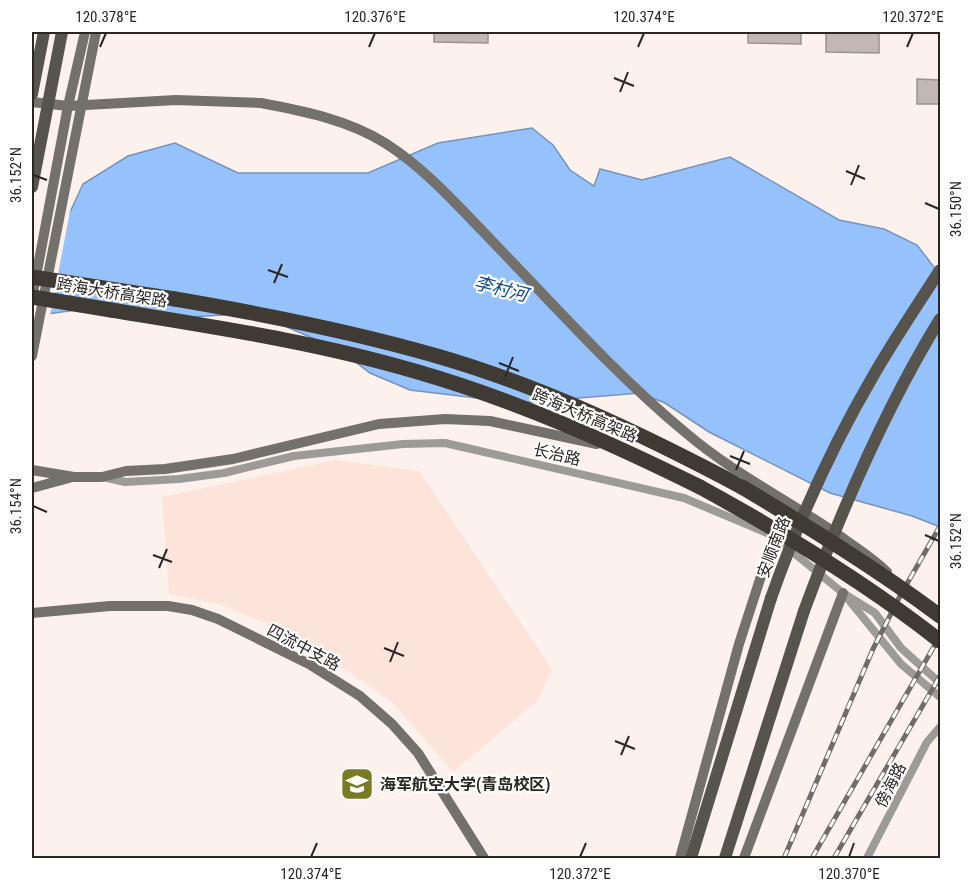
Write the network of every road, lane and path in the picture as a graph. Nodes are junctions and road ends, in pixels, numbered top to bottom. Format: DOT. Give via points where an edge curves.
graph roads {
  1 [pos="44,32"];
  2 [pos="62,32"];
  3 [pos="85,32"];
  4 [pos="96,32"];
  5 [pos="32,94"];
  6 [pos="32,102"];
  7 [pos="81,105"];
  8 [pos="69,106"];
  9 [pos="71,128"];
  10 [pos="32,187"];
  11 [pos="940,270"];
  12 [pos="32,277"];
  13 [pos="32,298"];
  14 [pos="940,319"];
  15 [pos="32,356"];
  16 [pos="626,451"];
  17 [pos="32,470"];
  18 [pos="74,477"];
  19 [pos="102,477"];
  20 [pos="32,488"];
  21 [pos="774,536"];
  22 [pos="900,585"];
  23 [pos="843,593"];
  24 [pos="32,613"];
  25 [pos="940,616"];
  26 [pos="940,641"];
  27 [pos="940,683"];
  28 [pos="940,697"];
  29 [pos="940,727"];
  30 [pos="484,858"];
  31 [pos="680,858"];
  32 [pos="691,858"];
  33 [pos="725,858"];
  34 [pos="744,858"];
  35 [pos="867,858"];
  1 -- 5 [label="main road"];
  2 -- 10 [label="main road, bridge"];
  3 -- 8 [label="main road"];
  4 -- 7 [label="main road"];
  6 -- 8 [label="main road"];
  7 -- 8 [label="main road"];
  7 -- 9 [label="main road"];
  7 -- 22 [label="main road, bridge" via="176,100 261,103 335,120 386,144 438,185 602,356 687,434 876,561"];
  8 -- 9 [label="main road"];
  9 -- 13 [label="main road"];
  9 -- 15 [label="main road, bridge"];
  11 -- 32 [label="main road, 安顺南路, bridge" via="872,378 795,533 771,598"];
  12 -- 22 [label="highway, 跨海大桥高架路, bridge" via="287,319 428,354 522,385 620,425 733,482"];
  13 -- 16 [label="highway, 跨海大桥高架路, bridge" via="254,334 368,358 519,406"];
  14 -- 33 [label="main road, bridge" via="891,409 838,523 804,610"];
  16 -- 19 [label="main road" via="501,423 445,419 379,424 204,464"];
  16 -- 26 [label="highway, 跨海大桥高架路, bridge" via="755,517 843,571"];
  17 -- 18 [label="main road"];
  18 -- 19 [label="main road"];
  18 -- 20 [label="main road"];
  19 -- 21 [label="street, 长治路" via="125,482 179,479 294,456 445,443 684,498"];
  21 -- 23 [label="street, 长治路"];
  21 -- 31 [label="main road" via="739,644"];
  22 -- 25 [label="highway, 跨海大桥高架路, bridge"];
  23 -- 27 [label="street, 长治路" via="875,613 902,648"];
  23 -- 28 [label="street" via="901,664"];
  23 -- 34 [label="main road"];
  24 -- 30 [label="main road, 四流中支路" via="111,606 192,610 309,664 360,696 392,724 418,753"];
  29 -- 35 [label="street, 傍海路" via="927,742"];
}
